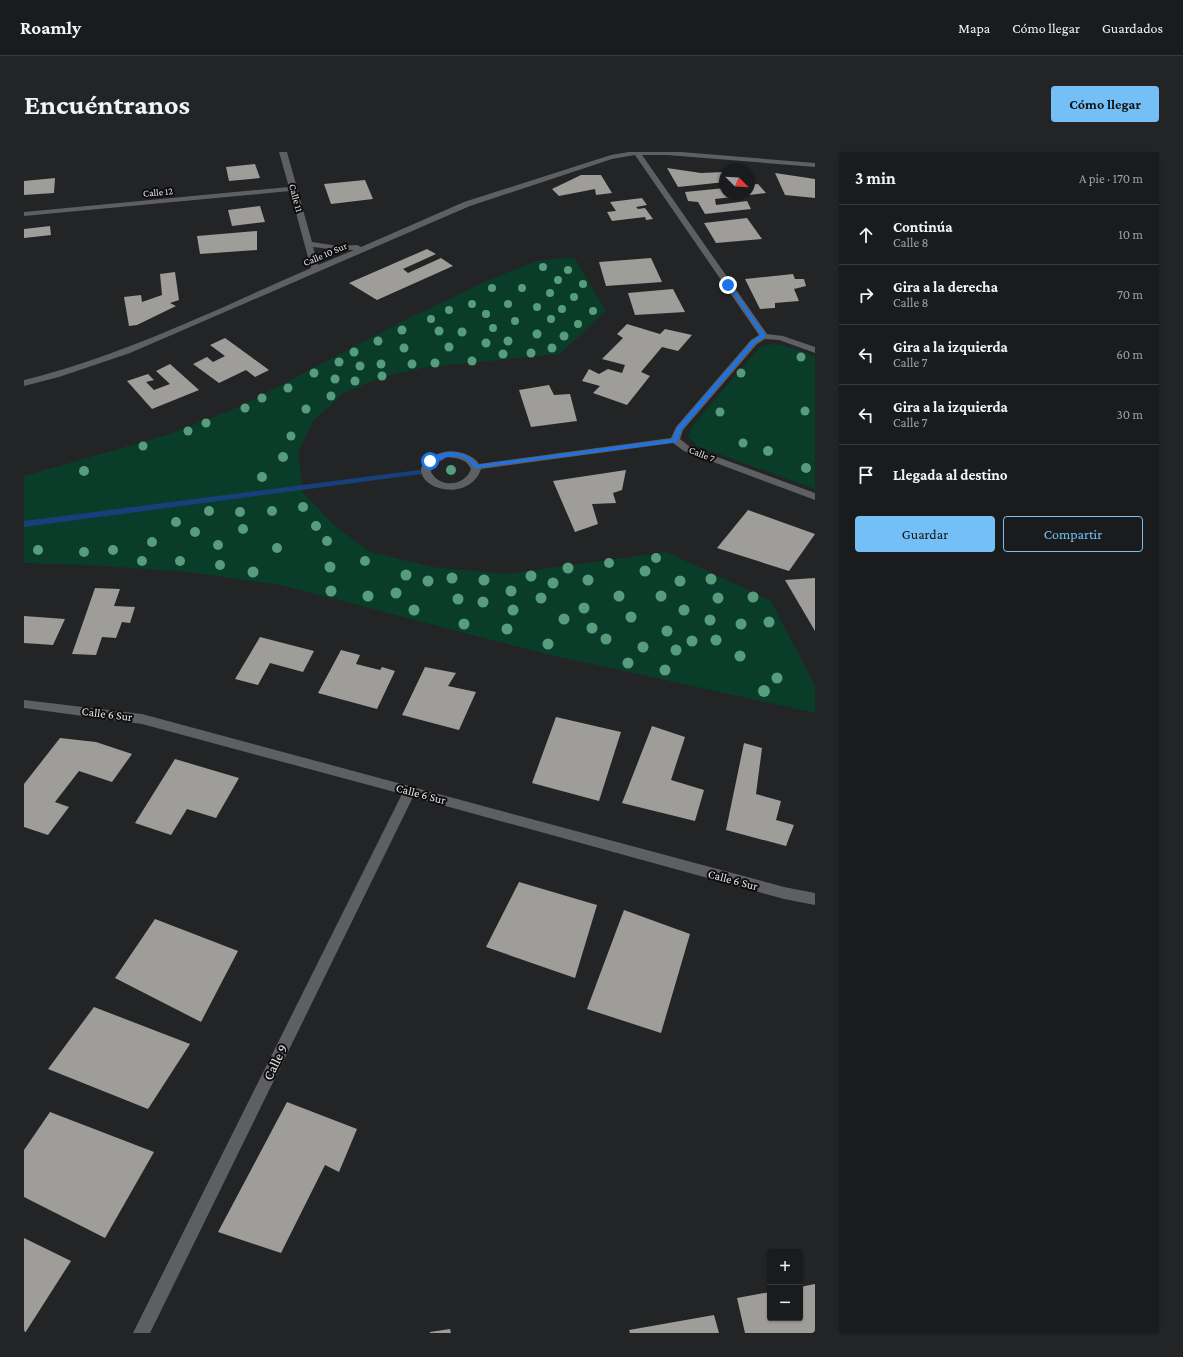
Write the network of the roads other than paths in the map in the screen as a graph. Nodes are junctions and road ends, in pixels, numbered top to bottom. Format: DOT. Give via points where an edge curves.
graph roads {
  1 [pos="283,152"];
  2 [pos="636,152"];
  3 [pos="815,165"];
  4 [pos="293,189"];
  5 [pos="24,214"];
  6 [pos="309,244"];
  7 [pos="370,245"];
  8 [pos="315,269"];
  9 [pos="764,336"];
  10 [pos="815,350"];
  11 [pos="24,383"];
  12 [pos="675,440"];
  13 [pos="476,467"];
  14 [pos="815,497"];
  15 [pos="25,705"];
  16 [pos="410,791"];
  17 [pos="815,898"];
  18 [pos="141,1333"];
  1 -- 4 [label="street, Calle 11"];
  2 -- 3 [label="street, Calle 10 Sur"];
  2 -- 7 [label="street, Calle 10 Sur" via="611,157 467,204"];
  2 -- 9 [label="street"];
  4 -- 5 [label="street, Calle 12"];
  4 -- 6 [label="street, Calle 11"];
  6 -- 7 [label="street" via="338,248"];
  6 -- 8 [label="street, Calle 11"];
  7 -- 8 [label="street, Calle 10 Sur"];
  8 -- 11 [label="street, Calle 10 Sur" via="127,352"];
  9 -- 10 [label="street" via="780,338"];
  9 -- 12 [label="street, Calle 7" via="754,342 678,429"];
  12 -- 13 [label="street"];
  12 -- 14 [label="street, Calle 7" via="687,449"];
  13 -- 13 [label="street" via="465,457 446,454 430,461 426,473 437,484 457,486 473,479"];
  15 -- 16 [label="street, Calle 6 Sur" via="142,719"];
  16 -- 17 [label="street, Calle 6 Sur" via="784,893"];
  16 -- 18 [label="street, Calle 9"];
}
